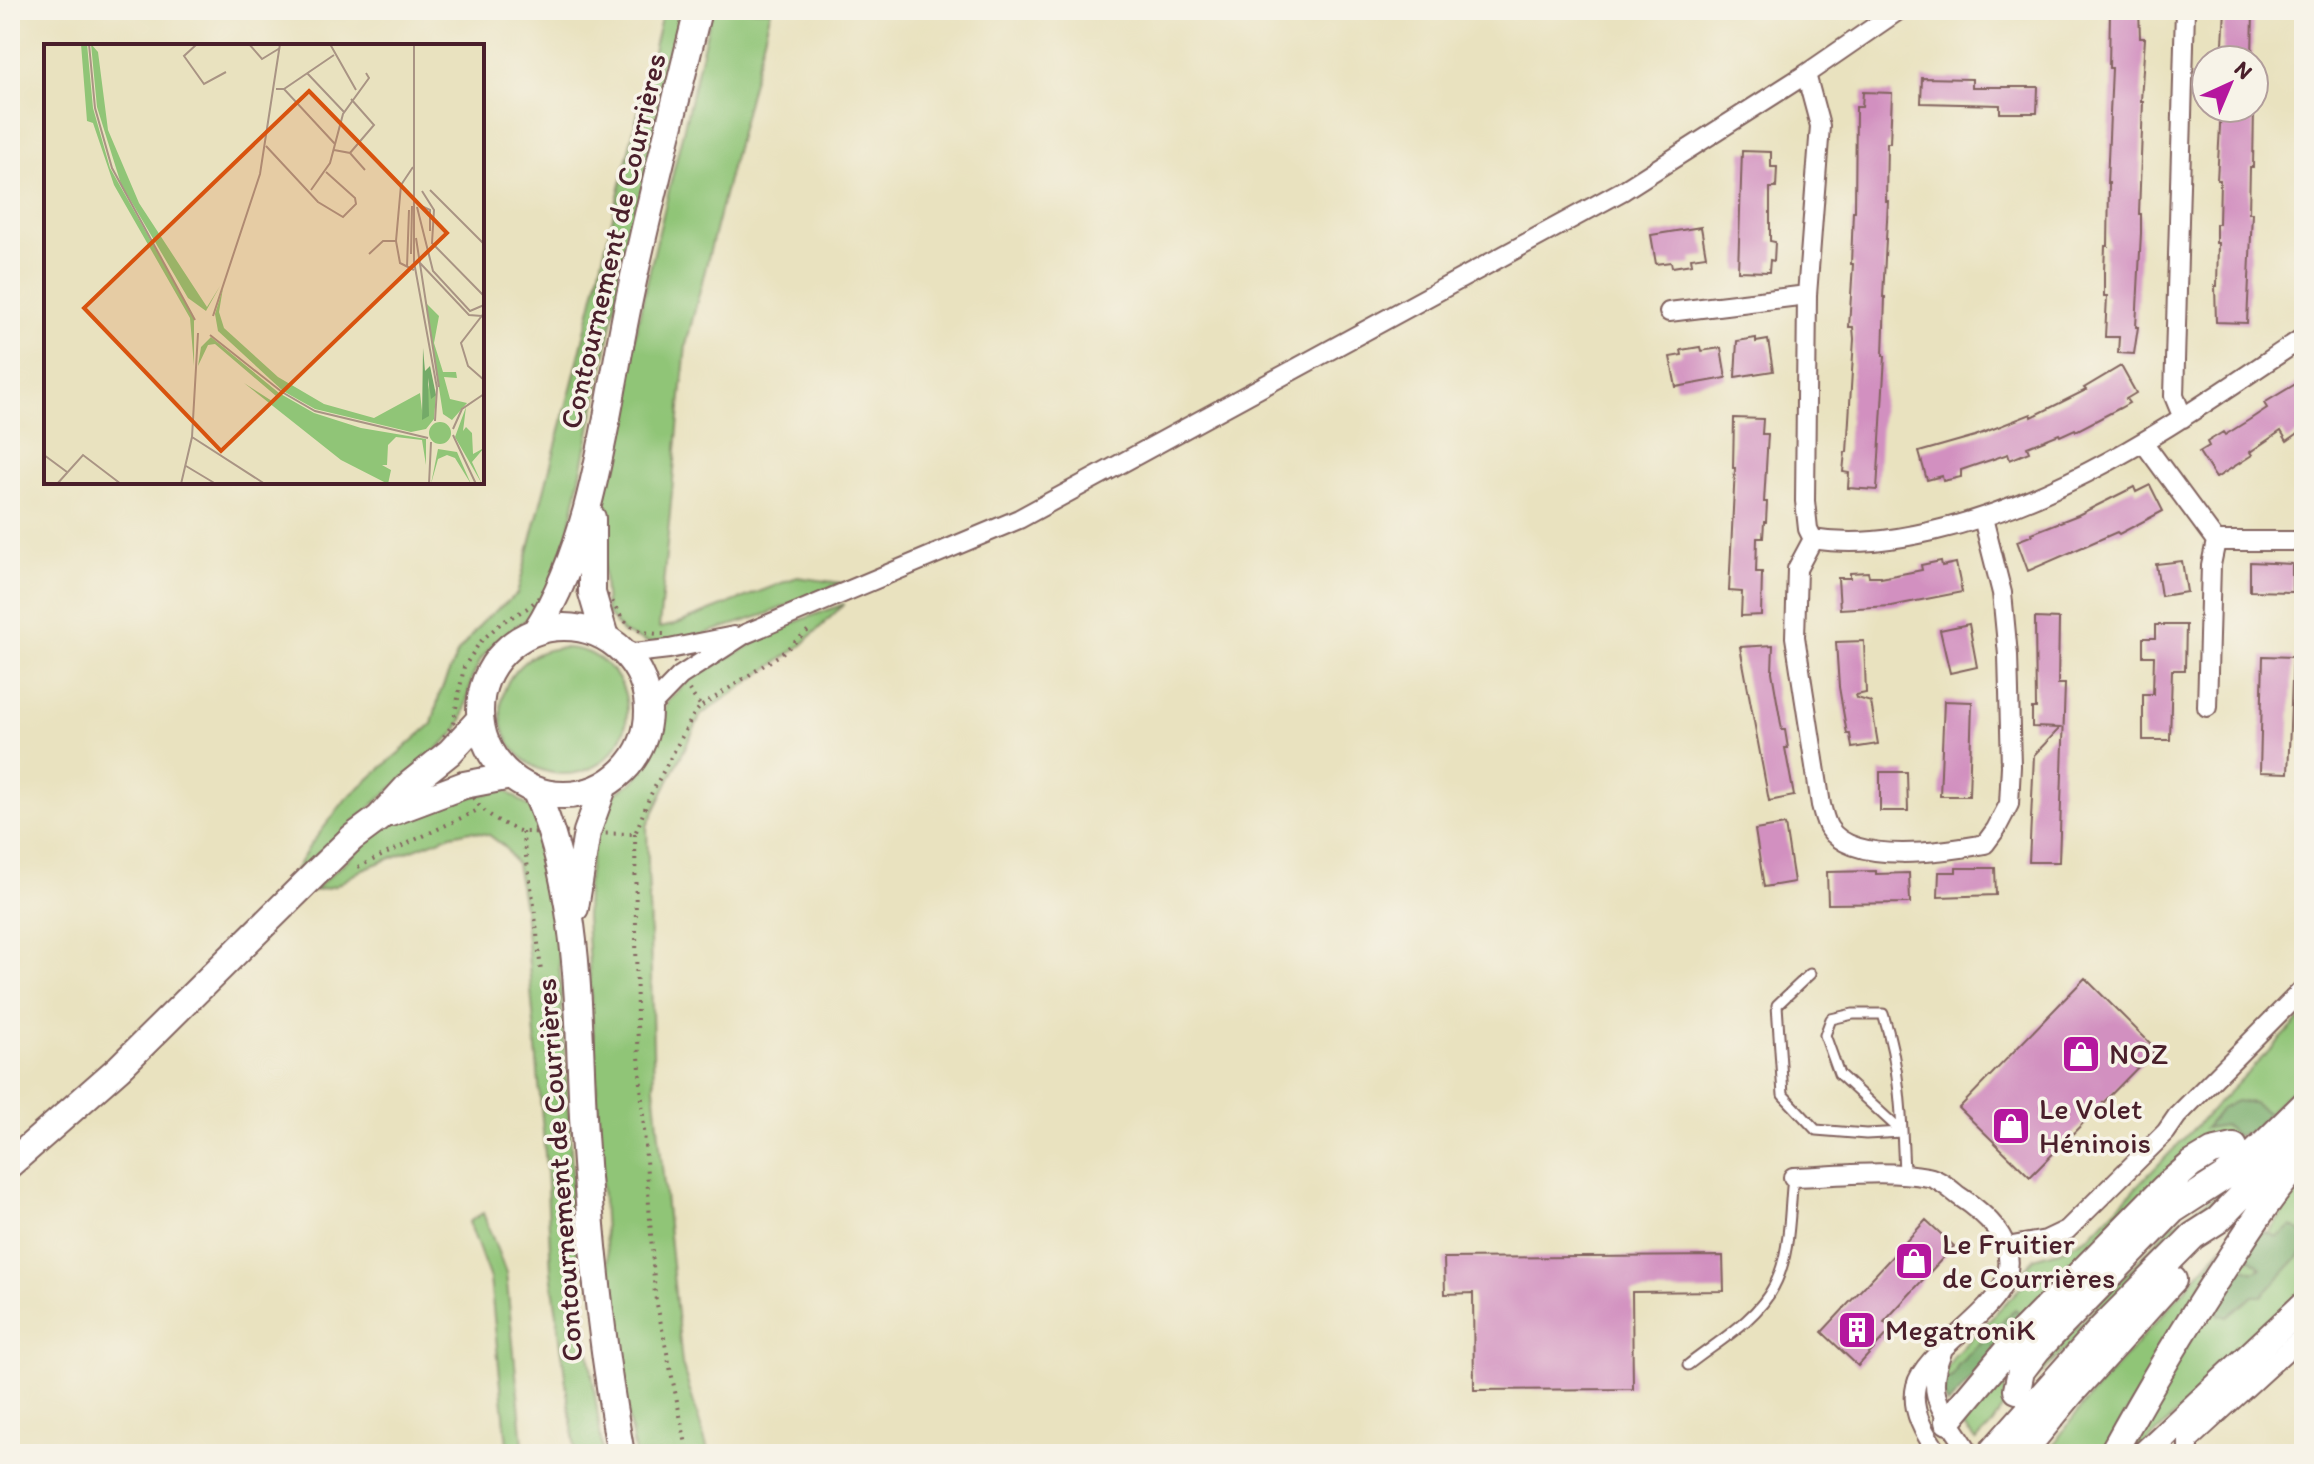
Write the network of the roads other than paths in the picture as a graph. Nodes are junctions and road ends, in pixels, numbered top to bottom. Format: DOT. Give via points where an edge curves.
graph roads {
  1 [pos="698,10"];
  2 [pos="1899,10"];
  3 [pos="2185,10"];
  4 [pos="1806,74"];
  5 [pos="1807,295"];
  6 [pos="1669,312"];
  7 [pos="2304,337"];
  8 [pos="2183,418"];
  9 [pos="2143,442"];
  10 [pos="593,487"];
  11 [pos="1983,518"];
  12 [pos="1813,539"];
  13 [pos="2216,541"];
  14 [pos="2304,541"];
  15 [pos="536,631"];
  16 [pos="745,634"];
  17 [pos="605,637"];
  18 [pos="625,654"];
  19 [pos="2207,707"];
  20 [pos="648,709"];
  21 [pos="480,719"];
  22 [pos="511,776"];
  23 [pos="604,785"];
  24 [pos="535,790"];
  25 [pos="379,818"];
  26 [pos="572,928"];
  27 [pos="1810,974"];
  28 [pos="2304,988"];
  29 [pos="2304,1105"];
  30 [pos="2304,1131"];
  31 [pos="1902,1132"];
  32 [pos="2234,1147"];
  33 [pos="2304,1158"];
  34 [pos="10,1164"];
  35 [pos="1904,1174"];
  36 [pos="1793,1177"];
  37 [pos="2218,1220"];
  38 [pos="2007,1247"];
  39 [pos="2304,1305"];
  40 [pos="2304,1335"];
  41 [pos="1942,1352"];
  42 [pos="1688,1365"];
  43 [pos="2017,1390"];
  44 [pos="1948,1421"];
  45 [pos="1934,1447"];
  46 [pos="2184,1450"];
  47 [pos="621,1454"];
  48 [pos="1970,1454"];
  49 [pos="1990,1454"];
  50 [pos="2021,1454"];
  51 [pos="2112,1454"];
  52 [pos="2145,1454"];
  1 -- 10 [label="street, Contournement de Courrières" via="629,298"];
  2 -- 4 [label="street"];
  3 -- 8 [label="street" via="2174,396"];
  4 -- 5 [label="street" via="1820,126"];
  4 -- 16 [label="street" via="1624,190 1019,519"];
  5 -- 6 [label="street"];
  5 -- 12 [label="street" via="1805,501"];
  7 -- 8 [label="street"];
  8 -- 9 [label="street"];
  9 -- 11 [label="street" via="2053,492"];
  9 -- 13 [label="street"];
  10 -- 15 [label="street, Contournement de Courrières" via="559,589"];
  10 -- 17 [label="street, Contournement de Courrières" via="592,593"];
  11 -- 12 [label="street" via="1896,540 1841,544"];
  11 -- 12 [label="street" via="2002,593 2008,655 2009,804 1985,844 1951,851 1873,852 1850,846 1830,829 1821,805 1795,637 1797,569"];
  13 -- 14 [label="street"];
  13 -- 19 [label="street"];
  15 -- 17 [label="street" via="571,627"];
  15 -- 21 [label="street" via="492,665 484,682"];
  16 -- 18 [label="street"];
  16 -- 20 [label="street" via="680,676"];
  17 -- 18 [label="street"];
  18 -- 20 [label="street" via="642,679"];
  20 -- 23 [label="street" via="641,745"];
  21 -- 22 [label="street" via="490,751"];
  21 -- 25 [label="street"];
  22 -- 24 [label="street"];
  22 -- 25 [label="street" via="464,785"];
  23 -- 24 [label="street" via="570,795"];
  23 -- 26 [label="street, Contournement de Courrières" via="587,832"];
  24 -- 26 [label="street, Contournement de Courrières" via="553,832"];
  25 -- 34 [label="street" via="344,846 119,1068"];
  26 -- 47 [label="street, Contournement de Courrières" via="592,1252"];
  27 -- 31 [label="lane" via="1777,1005 1783,1095 1816,1130"];
  28 -- 38 [label="street" via="2067,1230"];
  29 -- 43 [label="street" via="2244,1164 2158,1224 2037,1350 2021,1371"];
  30 -- 37 [label="street"];
  31 -- 31 [label="lane" via="1892,1043 1883,1014 1831,1019 1825,1035 1839,1074"];
  31 -- 35 [label="lane"];
  32 -- 44 [label="street" via="2212,1152 2164,1188 2021,1334"];
  33 -- 51 [label="street" via="2211,1287"];
  35 -- 36 [label="street"];
  35 -- 38 [label="street" via="1933,1178 1971,1204 1998,1229"];
  36 -- 42 [label="lane" via="1786,1251 1774,1287 1752,1315"];
  37 -- 49 [label="street" via="2193,1236 2102,1328"];
  37 -- 50 [label="street" via="2203,1247"];
  38 -- 41 [label="street" via="2009,1268 2001,1289"];
  39 -- 52 [label="street"];
  40 -- 46 [label="street"];
  41 -- 44 [label="street" via="1934,1387"];
  41 -- 45 [label="street" via="1923,1369 1916,1385 1917,1413"];
  44 -- 45 [label="street"];
  44 -- 48 [label="street"];
}
